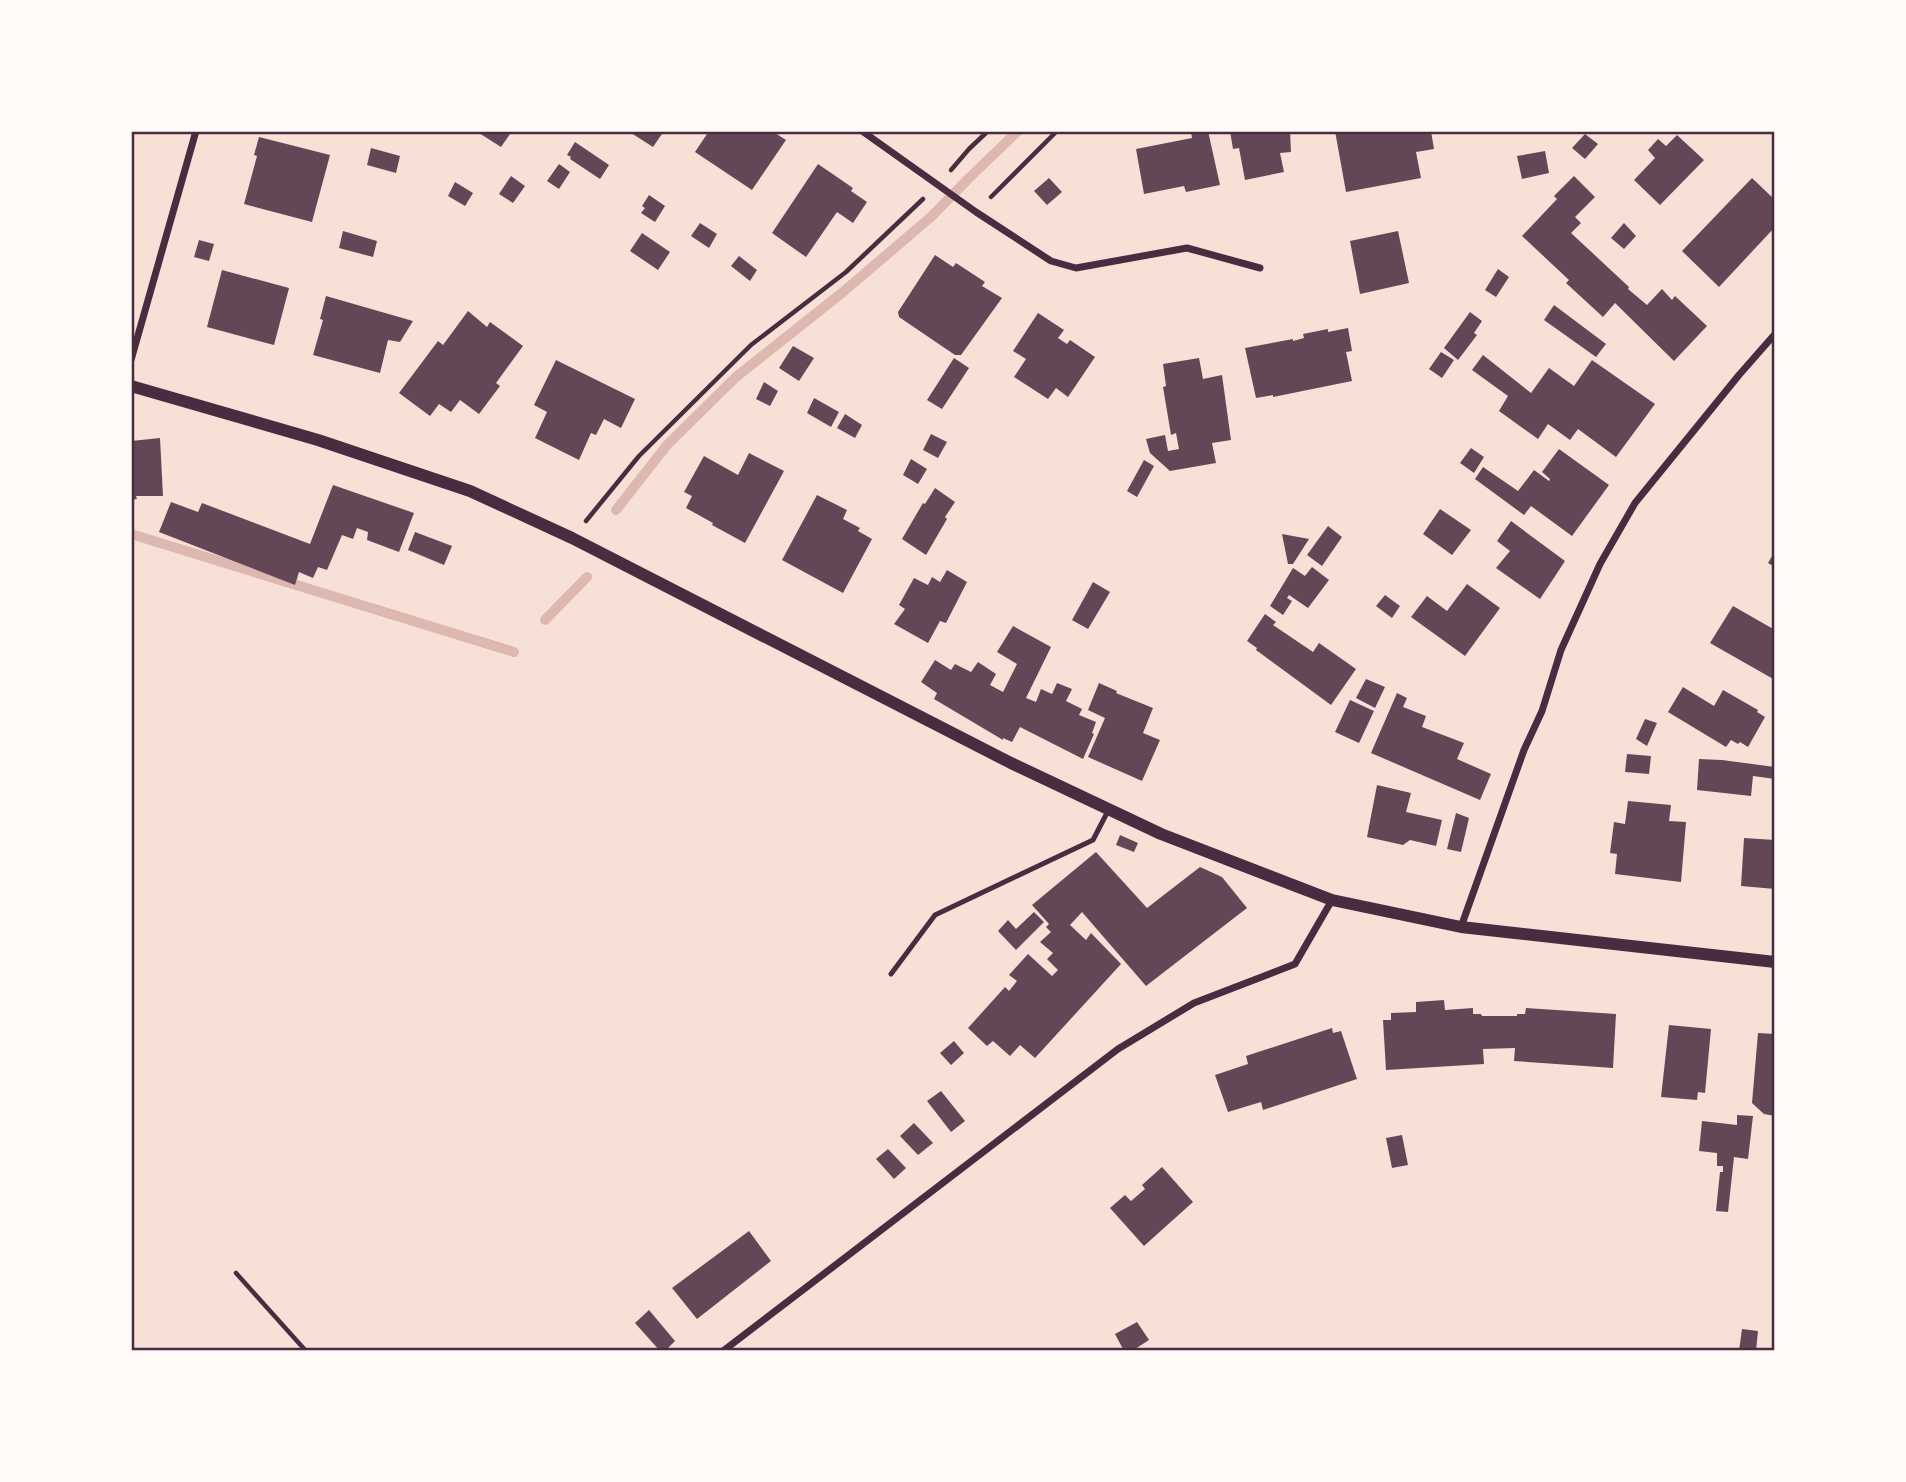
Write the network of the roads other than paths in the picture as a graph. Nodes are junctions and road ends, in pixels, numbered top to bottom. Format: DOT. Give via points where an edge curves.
graph roads {
  1 [pos="196,131"];
  2 [pos="862,131"];
  3 [pos="1260,268"];
  4 [pos="1775,334"];
  5 [pos="131,360"];
  6 [pos="131,386"];
  7 [pos="1109,810"];
  8 [pos="1332,900"];
  9 [pos="1461,927"];
  10 [pos="1775,962"];
  11 [pos="891,974"];
  12 [pos="723,1351"];
  1 -- 5 [label="street"];
  2 -- 3 [label="street" via="1051,261 1076,268 1186,248"];
  4 -- 9 [label="street" via="1635,503 1600,564 1561,650"];
  6 -- 7 [label="street" via="318,439 470,491 572,538"];
  7 -- 8 [label="street"];
  7 -- 11 [label="lane" via="1093,840 935,915"];
  8 -- 9 [label="street"];
  8 -- 12 [label="street" via="1295,964 1194,1003 1118,1049"];
  9 -- 10 [label="street"];
}
